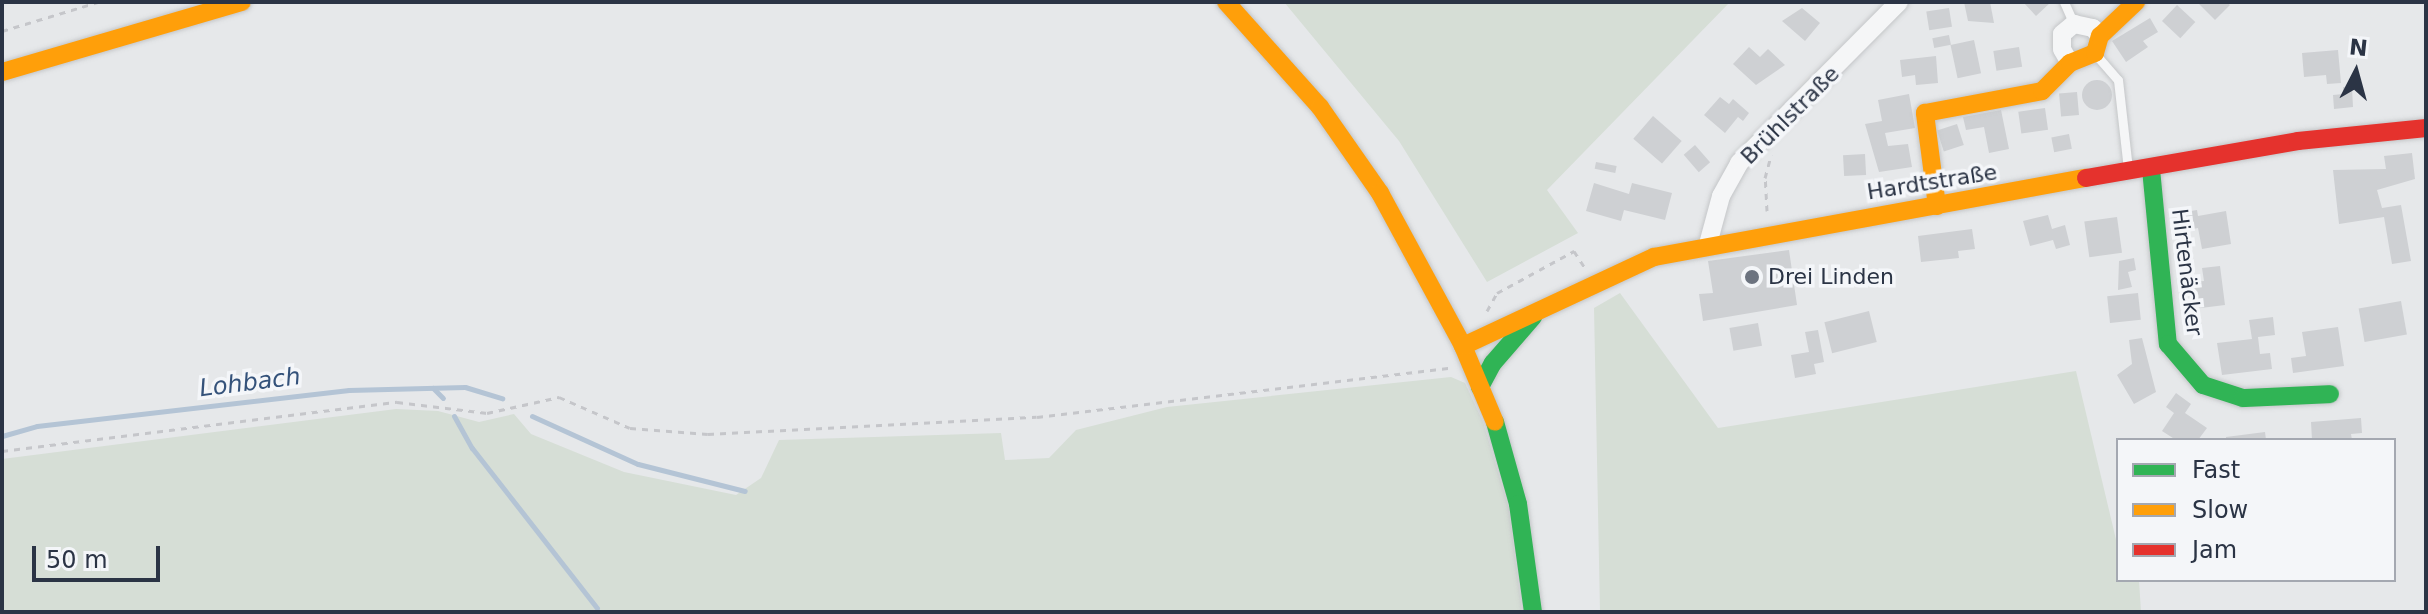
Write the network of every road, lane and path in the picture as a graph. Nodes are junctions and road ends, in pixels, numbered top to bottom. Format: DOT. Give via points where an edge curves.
graph roads {
  1 [pos="98,2"];
  2 [pos="242,2"];
  3 [pos="1226,2"];
  4 [pos="1899,2"];
  5 [pos="2064,2"];
  6 [pos="2136,2"];
  7 [pos="2074,24"];
  8 [pos="2,31"];
  9 [pos="2097,44"];
  10 [pos="2070,63"];
  11 [pos="2,72"];
  12 [pos="2426,128"];
  13 [pos="1780,144"];
  14 [pos="2151,169"];
  15 [pos="2128,174"];
  16 [pos="1937,206"];
  17 [pos="1775,230"];
  18 [pos="1708,244"];
  19 [pos="1595,285"];
  20 [pos="1539,311"];
  21 [pos="1483,317"];
  22 [pos="1466,353"];
  23 [pos="1480,387"];
  24 [pos="2330,394"];
  25 [pos="2,451"];
  26 [pos="1533,612"];
  1 -- 8 [label="path"];
  2 -- 11 [label="street"];
  3 -- 22 [label="street" via="1320,107 1380,193"];
  4 -- 18 [label="street, Brühlstraße" via="1739,163 1721,196"];
  5 -- 7 [label="lane"];
  6 -- 9 [label="street"];
  7 -- 9 [label="street" via="2093,28"];
  7 -- 10 [label="street" via="2062,34"];
  9 -- 10 [label="street"];
  9 -- 15 [label="lane" via="2118,80"];
  10 -- 16 [label="street" via="2042,91 1925,113"];
  12 -- 14 [label="street, Hardtstraße" via="2298,141"];
  13 -- 17 [label="path" via="1765,178"];
  14 -- 15 [label="street, Hardtstraße"];
  14 -- 24 [label="street, Hirtenäcker" via="2168,344 2203,385 2243,398"];
  15 -- 16 [label="street, Hardtstraße"];
  16 -- 17 [label="street, Hardtstraße"];
  17 -- 18 [label="street, Hardtstraße"];
  18 -- 19 [label="street, Hardtstraße" via="1654,257"];
  19 -- 20 [label="street, Hardtstraße"];
  19 -- 21 [label="path" via="1574,251 1497,293"];
  20 -- 22 [label="street, Hardtstraße"];
  20 -- 23 [label="street" via="1493,363"];
  22 -- 23 [label="street"];
  22 -- 25 [label="path" via="1451,368 1373,380 1037,417 665,433 630,428 559,397 542,397 487,413 397,402"];
  23 -- 26 [label="street" via="1518,504"];
}
